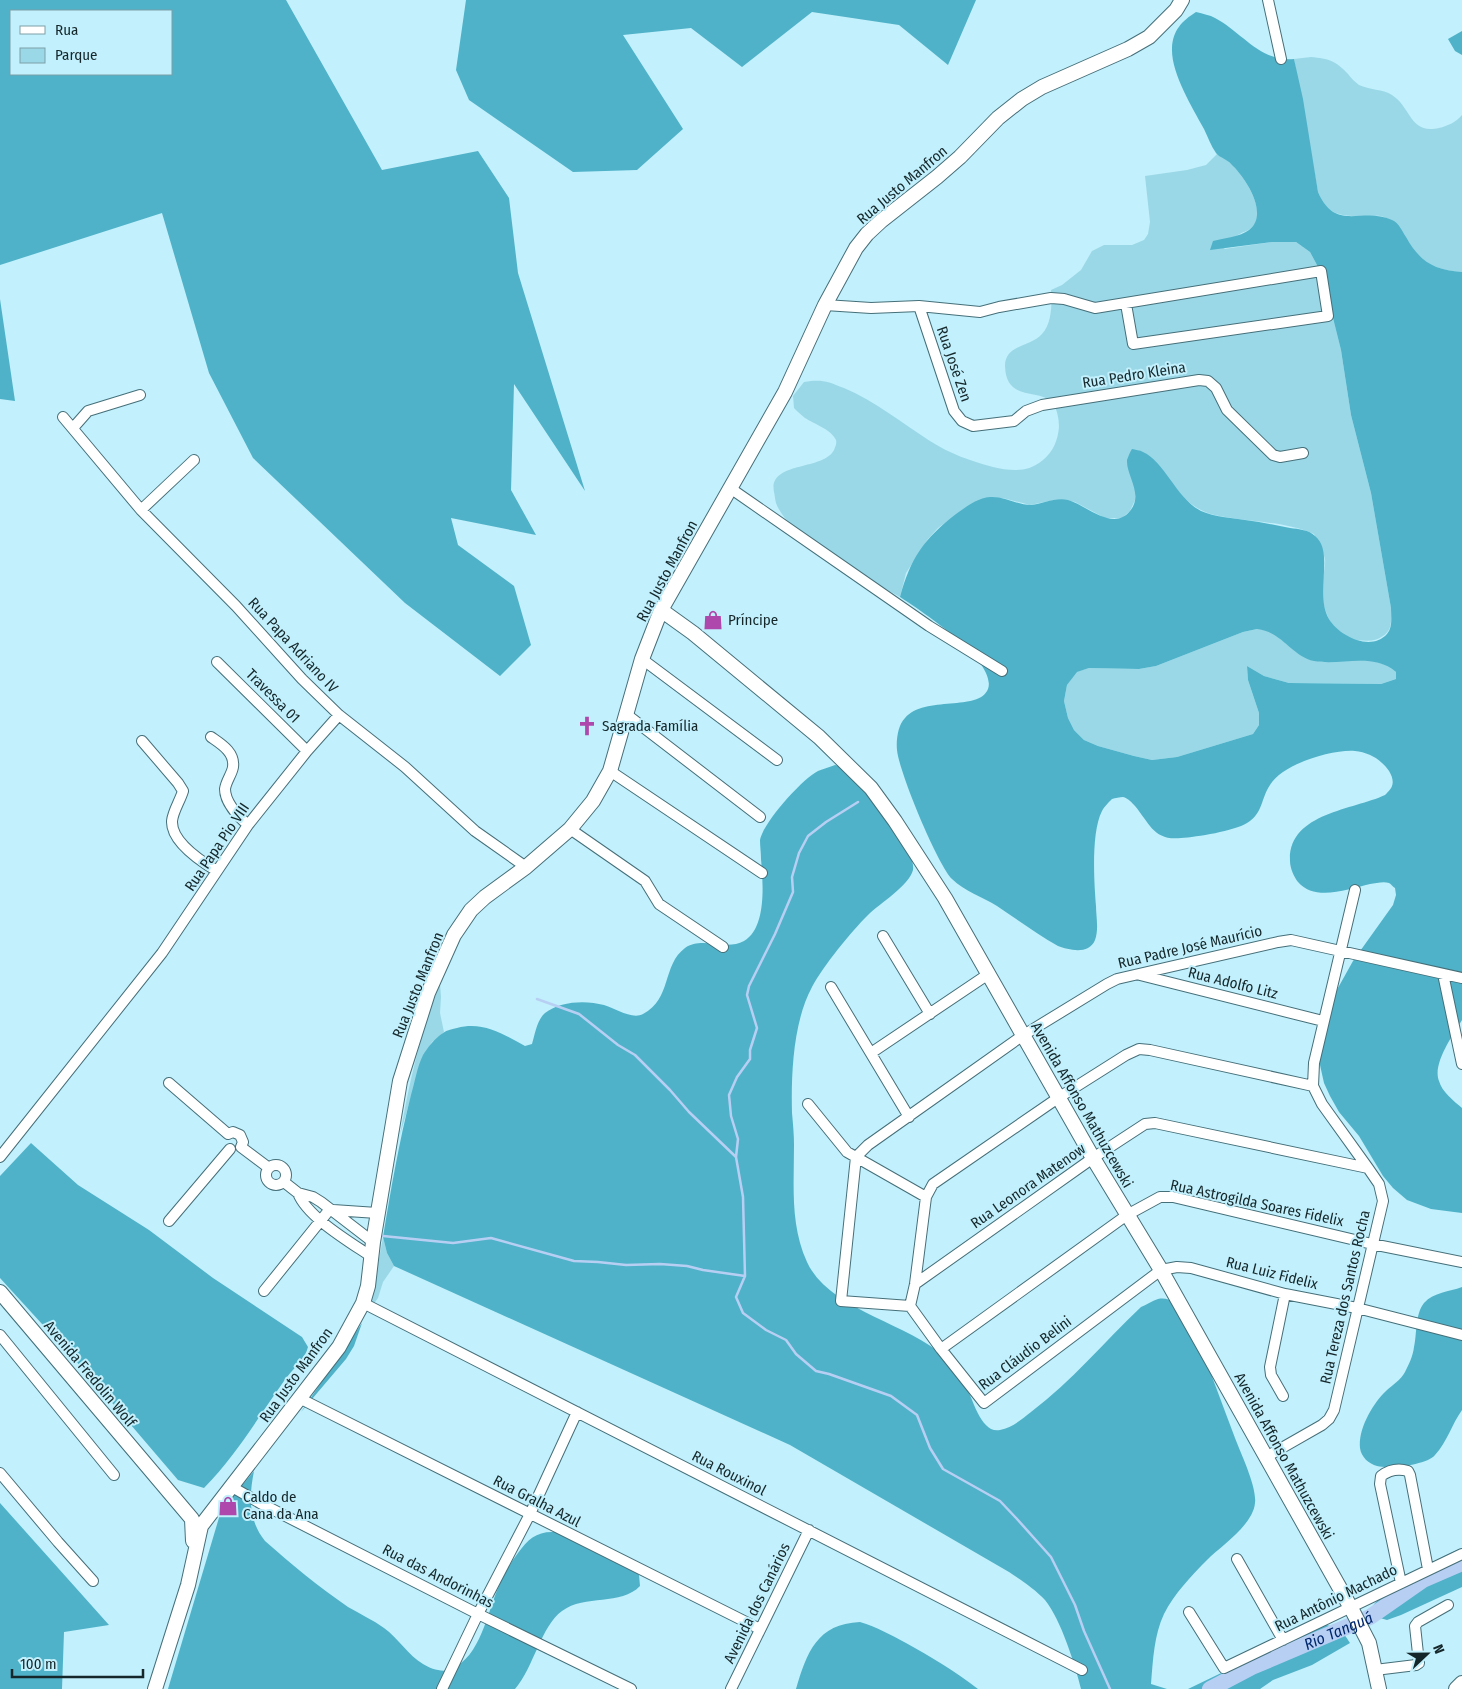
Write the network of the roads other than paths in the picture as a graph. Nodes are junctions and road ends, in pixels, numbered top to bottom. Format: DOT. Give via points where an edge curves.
graph roads {
  1 [pos="1182,0"];
  2 [pos="1268,0"];
  3 [pos="1281,59"];
  4 [pos="1126,304"];
  5 [pos="825,305"];
  6 [pos="919,306"];
  7 [pos="140,395"];
  8 [pos="1026,411"];
  9 [pos="63,417"];
  10 [pos="73,428"];
  11 [pos="1303,453"];
  12 [pos="194,460"];
  13 [pos="730,488"];
  14 [pos="141,510"];
  15 [pos="661,610"];
  16 [pos="642,659"];
  17 [pos="217,662"];
  18 [pos="1002,671"];
  19 [pos="626,714"];
  20 [pos="339,715"];
  21 [pos="211,737"];
  22 [pos="142,741"];
  23 [pos="307,751"];
  24 [pos="777,760"];
  25 [pos="610,771"];
  26 [pos="760,817"];
  27 [pos="248,825"];
  28 [pos="570,829"];
  29 [pos="526,867"];
  30 [pos="218,871"];
  31 [pos="762,873"];
  32 [pos="1355,890"];
  33 [pos="883,936"];
  34 [pos="723,947"];
  35 [pos="1342,950"];
  36 [pos="987,974"];
  37 [pos="1136,974"];
  38 [pos="1443,974"];
  39 [pos="1462,978"];
  40 [pos="831,987"];
  41 [pos="930,1014"];
  42 [pos="1323,1021"];
  43 [pos="1022,1036"];
  44 [pos="871,1053"];
  45 [pos="1462,1064"];
  46 [pos="169,1083"];
  47 [pos="1313,1086"];
  48 [pos="1058,1098"];
  49 [pos="808,1104"];
  50 [pos="909,1117"];
  51 [pos="228,1134"];
  52 [pos="235,1148"];
  53 [pos="0,1157"];
  54 [pos="856,1157"];
  55 [pos="1093,1158"];
  56 [pos="1368,1168"];
  57 [pos="298,1193"];
  58 [pos="926,1197"];
  59 [pos="331,1209"];
  60 [pos="377,1213"];
  61 [pos="1127,1214"];
  62 [pos="321,1220"];
  63 [pos="169,1222"];
  64 [pos="373,1242"];
  65 [pos="1372,1244"];
  66 [pos="372,1257"];
  67 [pos="1462,1262"];
  68 [pos="1161,1270"];
  69 [pos="915,1284"];
  70 [pos="264,1291"];
  71 [pos="0,1292"];
  72 [pos="1285,1294"];
  73 [pos="363,1303"];
  74 [pos="910,1306"];
  75 [pos="1358,1308"];
  76 [pos="0,1335"];
  77 [pos="1462,1335"];
  78 [pos="941,1349"];
  79 [pos="1283,1396"];
  80 [pos="301,1399"];
  81 [pos="577,1412"];
  82 [pos="1266,1458"];
  83 [pos="0,1473"];
  84 [pos="114,1475"];
  85 [pos="232,1487"];
  86 [pos="530,1514"];
  87 [pos="198,1519"];
  88 [pos="809,1530"];
  89 [pos="1462,1554"];
  90 [pos="1237,1559"];
  91 [pos="1428,1569"];
  92 [pos="93,1582"];
  93 [pos="1401,1583"];
  94 [pos="1448,1606"];
  95 [pos="1351,1608"];
  96 [pos="1189,1612"];
  97 [pos="478,1614"];
  98 [pos="760,1629"];
  99 [pos="1283,1640"];
  100 [pos="1082,1670"];
  101 [pos="1375,1670"];
  102 [pos="1462,1683"];
  103 [pos="155,1689"];
  104 [pos="442,1689"];
  105 [pos="631,1689"];
  106 [pos="731,1689"];
  107 [pos="1379,1689"];
  108 [pos="1456,1689"];
  1 -- 5 [label="main road, Rua Justo Manfron" via="1149,37 1042,87 998,118 960,157 867,234"];
  2 -- 3 [label="street"];
  4 -- 4 [label="street" via="1321,271 1328,316 1133,344"];
  4 -- 6 [label="street" via="1095,308 1051,298 986,312"];
  5 -- 6 [label="street" via="871,308"];
  5 -- 13 [label="main road, Rua Justo Manfron" via="785,392"];
  6 -- 8 [label="street, Rua José Zen" via="954,411 962,421 973,426 1014,421"];
  7 -- 10 [label="street" via="88,411"];
  8 -- 11 [label="street, Rua Pedro Kleina" via="1042,405 1208,381 1216,388 1227,410 1273,455"];
  9 -- 10 [label="street, Rua Papa Adriano IV"];
  10 -- 14 [label="street, Rua Papa Adriano IV"];
  12 -- 14 [label="street"];
  13 -- 15 [label="main road, Rua Justo Manfron"];
  13 -- 18 [label="street" via="929,626"];
  14 -- 20 [label="street, Rua Papa Adriano IV"];
  15 -- 16 [label="main road, Rua Justo Manfron"];
  15 -- 36 [label="main road, Avenida Affonso Mathuzcewski" via="819,737 871,788 944,898"];
  16 -- 19 [label="main road, Rua Justo Manfron"];
  16 -- 24 [label="street"];
  17 -- 23 [label="street, Travessa 01"];
  19 -- 25 [label="main road, Rua Justo Manfron"];
  19 -- 26 [label="street"];
  20 -- 23 [label="street, Rua Papa Pio VIII"];
  20 -- 29 [label="street, Rua Papa Adriano IV" via="405,767 474,831"];
  21 -- 27 [label="street" via="227,748 232,758 233,767 225,791 238,816"];
  22 -- 30 [label="street" via="183,791 172,819 173,828 191,855"];
  23 -- 27 [label="street, Rua Papa Pio VIII"];
  25 -- 28 [label="main road, Rua Justo Manfron" via="593,801"];
  25 -- 31 [label="street"];
  27 -- 30 [label="street, Rua Papa Pio VIII"];
  28 -- 29 [label="main road, Rua Justo Manfron"];
  28 -- 34 [label="street" via="646,881 659,904"];
  29 -- 60 [label="main road, Rua Justo Manfron" via="471,910 454,935 428,993 400,1081"];
  30 -- 53 [label="street, Rua Papa Pio VIII" via="162,953"];
  32 -- 35 [label="street"];
  33 -- 41 [label="street"];
  35 -- 37 [label="street, Rua Padre José Maurício" via="1291,940"];
  35 -- 38 [label="street, Rua Padre José Maurício"];
  35 -- 42 [label="street"];
  36 -- 41 [label="street"];
  36 -- 43 [label="main road, Avenida Affonso Mathuzcewski"];
  37 -- 42 [label="street, Rua Adolfo Litz"];
  37 -- 43 [label="street, Rua Padre José Maurício" via="1106,984"];
  38 -- 39 [label="street, Rua Padre José Maurício"];
  38 -- 45 [label="street"];
  40 -- 44 [label="street"];
  41 -- 44 [label="street"];
  42 -- 47 [label="street" via="1314,1063"];
  43 -- 48 [label="main road, Avenida Affonso Mathuzcewski"];
  43 -- 50 [label="street, Rua Padre José Maurício"];
  44 -- 50 [label="street"];
  46 -- 51 [label="street"];
  47 -- 48 [label="street" via="1139,1049"];
  47 -- 56 [label="street, Rua Tereza dos Santos Rocha" via="1322,1104"];
  48 -- 55 [label="main road, Avenida Affonso Mathuzcewski"];
  48 -- 58 [label="street" via="933,1184"];
  49 -- 54 [label="street" via="842,1147"];
  50 -- 54 [label="street, Rua Padre José Maurício"];
  51 -- 52 [label="street" via="225,1142"];
  51 -- 52 [label="street" via="240,1135 243,1142"];
  52 -- 57 [label="street" via="269,1168 270,1182 276,1185 284,1182"];
  52 -- 63 [label="street"];
  54 -- 58 [label="street"];
  54 -- 74 [label="street" via="841,1301"];
  55 -- 56 [label="street, Rua Leonora Matenow" via="1145,1124 1155,1123"];
  55 -- 61 [label="main road, Avenida Affonso Mathuzcewski"];
  55 -- 69 [label="street, Rua Leonora Matenow"];
  56 -- 65 [label="street, Rua Tereza dos Santos Rocha" via="1383,1201"];
  57 -- 59 [label="street" via="313,1197"];
  57 -- 62 [label="street" via="304,1205"];
  58 -- 69 [label="street"];
  59 -- 60 [label="street"];
  59 -- 62 [label="street"];
  59 -- 64 [label="street"];
  60 -- 64 [label="main road, Rua Justo Manfron"];
  61 -- 65 [label="street, Rua Astrogilda Soares Fidelix" via="1160,1197 1173,1197"];
  61 -- 68 [label="main road, Avenida Affonso Mathuzcewski"];
  61 -- 78 [label="street, Rua Astrogilda Soares Fidelix"];
  62 -- 66 [label="street"];
  62 -- 70 [label="street"];
  64 -- 66 [label="main road, Rua Justo Manfron"];
  65 -- 67 [label="street, Rua Astrogilda Soares Fidelix"];
  65 -- 75 [label="street, Rua Tereza dos Santos Rocha"];
  66 -- 73 [label="main road, Rua Justo Manfron"];
  68 -- 72 [label="street, Rua Luiz Fidelix" via="1191,1268"];
  68 -- 78 [label="street, Rua Cláudio Belini" via="984,1403"];
  68 -- 82 [label="main road, Avenida Affonso Mathuzcewski"];
  69 -- 74 [label="street"];
  71 -- 87 [label="main road, Avenida Fredolin Wolf" via="155,1476"];
  72 -- 75 [label="street, Rua Luiz Fidelix"];
  72 -- 79 [label="street" via="1270,1367"];
  73 -- 80 [label="main road, Rua Justo Manfron" via="339,1347"];
  73 -- 81 [label="street, Rua Rouxinol"];
  74 -- 78 [label="street, Rua Cláudio Belini"];
  75 -- 77 [label="street, Rua Luiz Fidelix"];
  75 -- 82 [label="street, Rua Tereza dos Santos Rocha" via="1329,1420"];
  76 -- 84 [label="street"];
  80 -- 85 [label="main road, Rua Justo Manfron"];
  80 -- 86 [label="street, Rua Gralha Azul"];
  81 -- 86 [label="street"];
  81 -- 88 [label="street, Rua Rouxinol"];
  82 -- 95 [label="main road, Avenida Affonso Mathuzcewski"];
  83 -- 92 [label="street"];
  85 -- 87 [label="main road, Rua Justo Manfron"];
  85 -- 97 [label="street, Rua das Andorinhas"];
  86 -- 97 [label="street"];
  86 -- 98 [label="street, Rua Gralha Azul"];
  87 -- 103 [label="main road" via="193,1562 181,1610"];
  88 -- 98 [label="street, Avenida dos Canários"];
  88 -- 100 [label="street, Rua Rouxinol"];
  89 -- 91 [label="street, Rua Antônio Machado"];
  90 -- 99 [label="street"];
  91 -- 93 [label="street, Rua Antônio Machado"];
  91 -- 93 [label="street" via="1410,1475 1402,1469 1387,1472 1381,1476 1380,1484"];
  93 -- 95 [label="street, Rua Antônio Machado"];
  94 -- 101 [label="street" via="1418,1622 1419,1663"];
  95 -- 99 [label="street, Rua Antônio Machado"];
  95 -- 101 [label="main road, Avenida Affonso Mathuzcewski" via="1369,1643"];
  96 -- 99 [label="street, Rua Antônio Machado" via="1224,1668"];
  97 -- 104 [label="street"];
  97 -- 105 [label="street, Rua das Andorinhas"];
  98 -- 106 [label="street, Avenida dos Canários"];
  101 -- 107 [label="main road, Avenida Affonso Mathuzcewski"];
  102 -- 108 [label="main road"];
}
